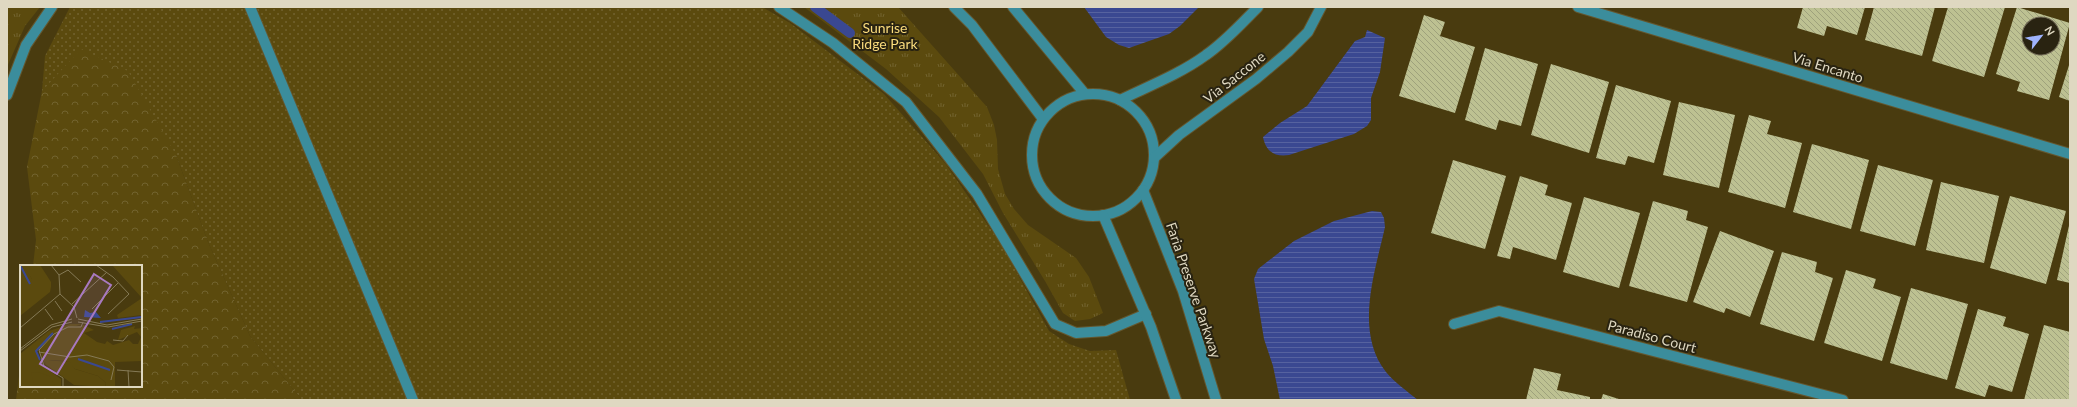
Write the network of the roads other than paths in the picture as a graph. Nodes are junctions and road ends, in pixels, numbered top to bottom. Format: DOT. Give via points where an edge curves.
graph roads {
  1 [pos="52,7"];
  2 [pos="250,7"];
  3 [pos="779,7"];
  4 [pos="954,7"];
  5 [pos="1013,7"];
  6 [pos="1258,7"];
  7 [pos="1321,7"];
  8 [pos="1578,7"];
  9 [pos="1085,94"];
  10 [pos="7,95"];
  11 [pos="1120,100"];
  12 [pos="1043,119"];
  13 [pos="2070,154"];
  14 [pos="1154,158"];
  15 [pos="1143,190"];
  16 [pos="1103,215"];
  17 [pos="1146,314"];
  18 [pos="1454,324"];
  19 [pos="413,400"];
  20 [pos="1176,400"];
  21 [pos="1216,400"];
  22 [pos="1843,400"];
  1 -- 10 [label="street" via="26,45"];
  2 -- 19 [label="street"];
  3 -- 17 [label="street" via="833,43 906,102 977,194 1055,324 1076,333 1106,331"];
  4 -- 12 [label="street" via="972,25"];
  5 -- 9 [label="street"];
  6 -- 11 [label="street" via="1206,56"];
  7 -- 14 [label="street, Via Saccone" via="1308,32 1288,52 1256,79 1179,134"];
  8 -- 13 [label="street, Via Encanto"];
  9 -- 11 [label="street" via="1103,95"];
  9 -- 12 [label="street" via="1064,101"];
  11 -- 14 [label="street" via="1135,110 1146,124 1152,140"];
  12 -- 16 [label="street" via="1034,137 1032,158 1037,178 1047,196 1063,208 1082,215"];
  14 -- 15 [label="street" via="1151,175"];
  15 -- 16 [label="street" via="1119,211"];
  15 -- 21 [label="street, Faria Preserve Parkway" via="1183,291"];
  16 -- 17 [label="street"];
  17 -- 20 [label="street"];
  18 -- 22 [label="street, Paradiso Court" via="1499,311"];
}
